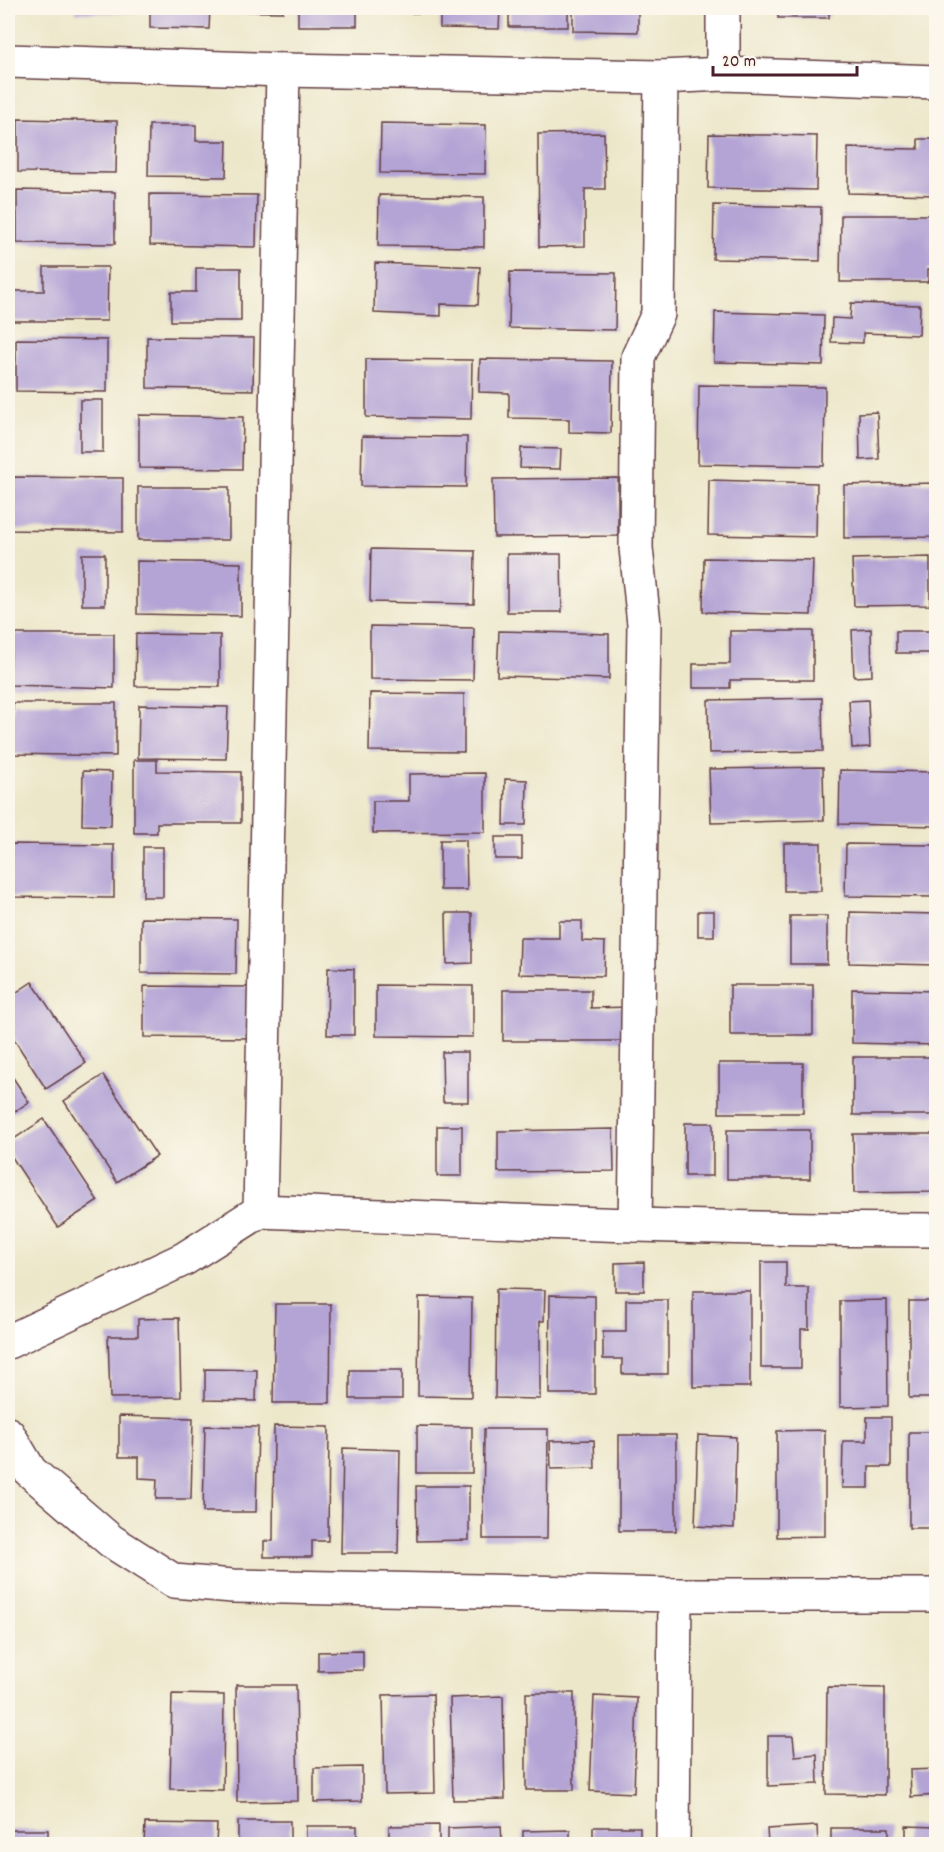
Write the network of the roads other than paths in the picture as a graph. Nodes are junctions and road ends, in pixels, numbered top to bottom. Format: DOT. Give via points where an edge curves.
graph roads {
  1 [pos="723,8"];
  2 [pos="8,61"];
  3 [pos="283,70"];
  4 [pos="723,74"];
  5 [pos="661,76"];
  6 [pos="936,82"];
  7 [pos="260,1211"];
  8 [pos="635,1225"];
  9 [pos="936,1230"];
  10 [pos="8,1342"];
  11 [pos="8,1434"];
  12 [pos="675,1595"];
  13 [pos="936,1595"];
  14 [pos="673,1845"];
  1 -- 4 [label="street"];
  2 -- 3 [label="street"];
  3 -- 5 [label="street"];
  3 -- 7 [label="street"];
  4 -- 5 [label="street"];
  4 -- 6 [label="street"];
  5 -- 8 [label="street" via="658,314 638,357 636,548 644,624"];
  7 -- 8 [label="street"];
  7 -- 10 [label="street" via="184,1258"];
  8 -- 9 [label="street"];
  11 -- 12 [label="street" via="30,1471 111,1541 174,1581 233,1586"];
  12 -- 13 [label="street"];
  12 -- 14 [label="street"];
}
